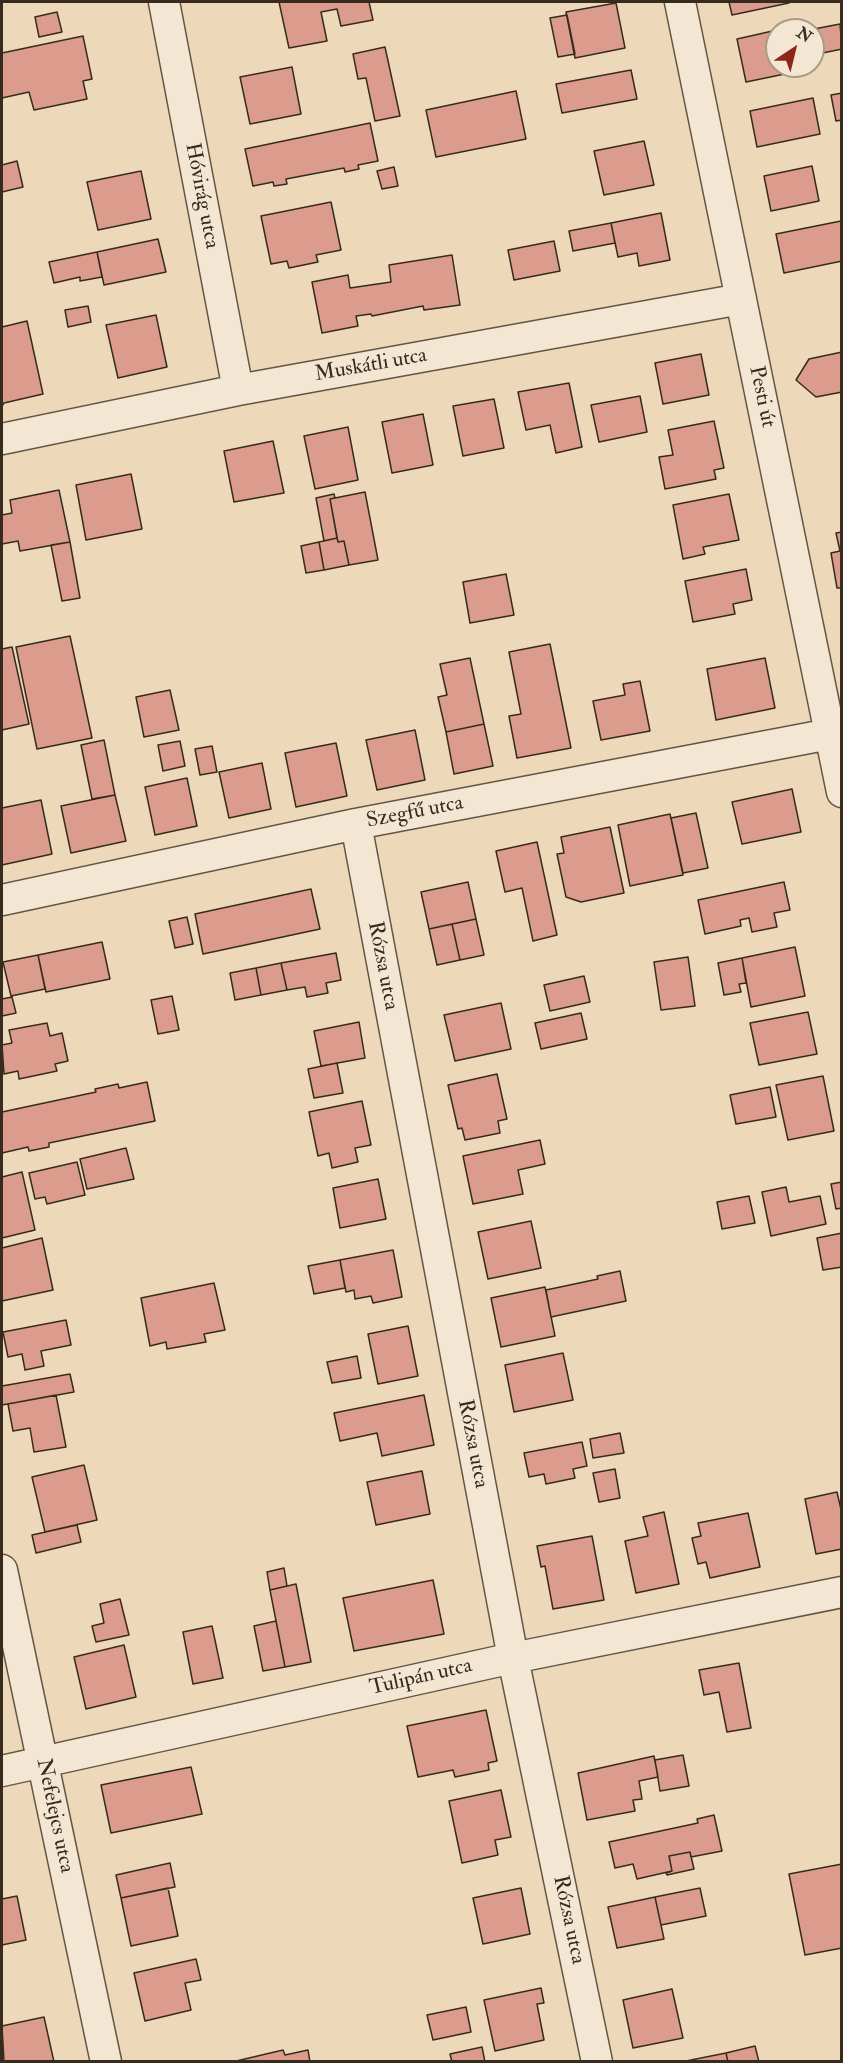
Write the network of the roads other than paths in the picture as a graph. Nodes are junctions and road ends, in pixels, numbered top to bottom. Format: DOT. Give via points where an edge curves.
graph roads {
  1 [pos="164,2"];
  2 [pos="680,2"];
  3 [pos="741,299"];
  4 [pos="238,390"];
  5 [pos="2,439"];
  6 [pos="830,734"];
  7 [pos="842,792"];
  8 [pos="356,824"];
  9 [pos="2,900"];
  10 [pos="2,1570"];
  11 [pos="842,1592"];
  12 [pos="513,1658"];
  13 [pos="43,1763"];
  14 [pos="2,1772"];
  15 [pos="106,2061"];
  16 [pos="597,2061"];
  1 -- 4 [label="street, Hóvirág utca"];
  2 -- 3 [label="street, Pesti út"];
  3 -- 4 [label="street, Muskátli utca"];
  3 -- 6 [label="street, Pesti út"];
  4 -- 5 [label="street, Muskátli utca"];
  6 -- 7 [label="street, Pesti út"];
  6 -- 8 [label="street, Szegfű utca"];
  8 -- 9 [label="street, Szegfű utca"];
  8 -- 12 [label="street, Rózsa utca"];
  10 -- 13 [label="street, Nefelejcs utca"];
  11 -- 12 [label="street, Tulipán utca"];
  12 -- 13 [label="street, Tulipán utca"];
  12 -- 16 [label="street, Rózsa utca"];
  13 -- 14 [label="street, Tulipán utca"];
  13 -- 15 [label="street, Nefelejcs utca"];
}
